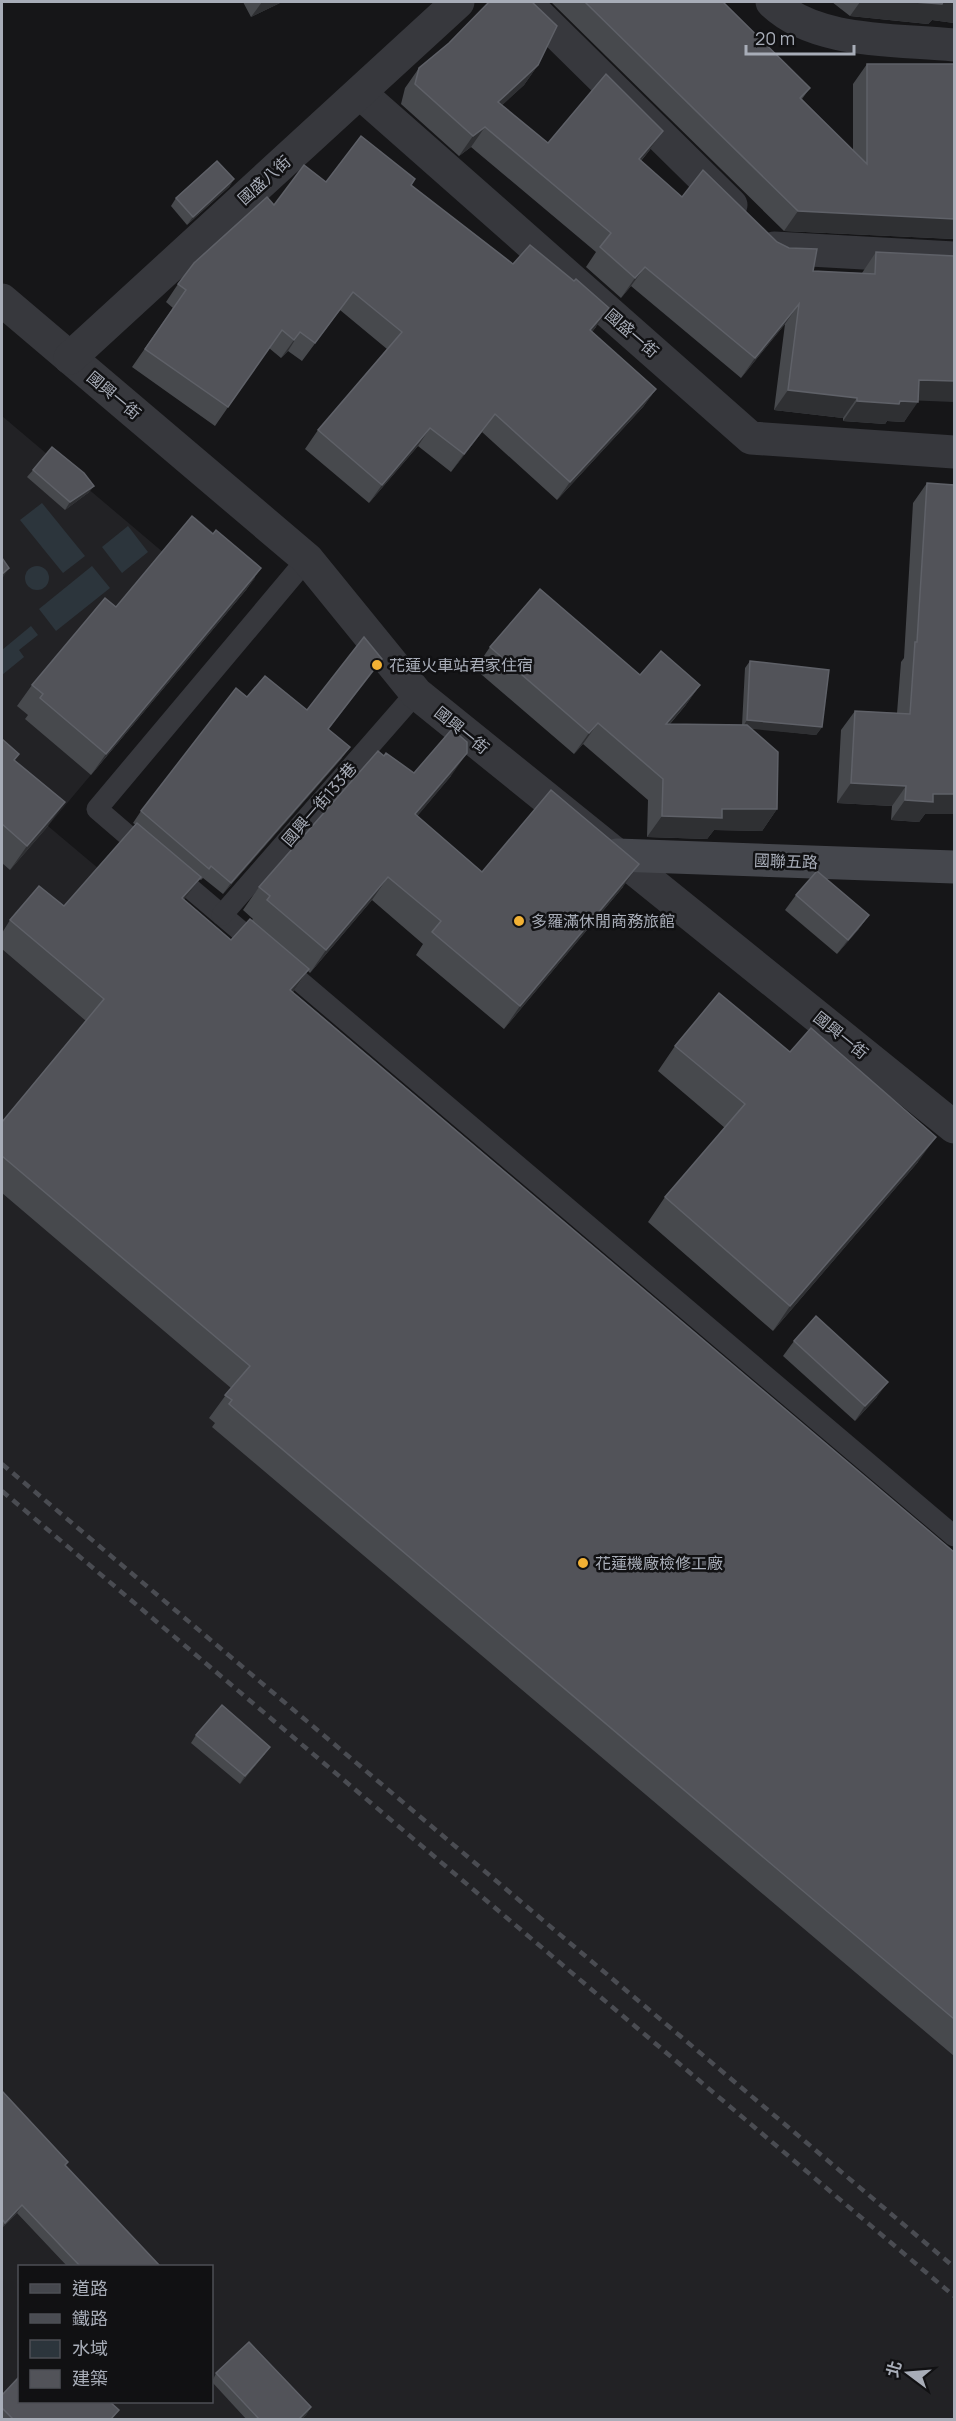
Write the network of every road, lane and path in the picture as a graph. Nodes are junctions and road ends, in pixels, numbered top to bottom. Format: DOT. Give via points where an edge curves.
graph roads {
  1 [pos="458,2"];
  2 [pos="525,2"];
  3 [pos="772,2"];
  4 [pos="954,45"];
  5 [pos="360,93"];
  6 [pos="954,258"];
  7 [pos="2,300"];
  8 [pos="70,358"];
  9 [pos="954,452"];
  10 [pos="307,559"];
  11 [pos="416,693"];
  12 [pos="617,855"];
  13 [pos="954,867"];
  14 [pos="222,915"];
  15 [pos="954,1128"];
  16 [pos="954,1536"];
  1 -- 5 [label="street, 國盛八街"];
  2 -- 6 [label="street" via="776,249"];
  3 -- 4 [label="street" via="787,16 829,33"];
  5 -- 8 [label="street, 國盛八街"];
  5 -- 9 [label="street, 國盛一街" via="751,438"];
  7 -- 8 [label="street, 國興一街"];
  8 -- 10 [label="street, 國興一街"];
  10 -- 11 [label="street, 國興一街"];
  10 -- 14 [label="lane" via="97,809"];
  11 -- 12 [label="street, 國興一街"];
  11 -- 14 [label="lane, 國興一街133巷"];
  12 -- 13 [label="street, 國聯五路"];
  12 -- 15 [label="street, 國興一街"];
  14 -- 16 [label="lane"];
}
